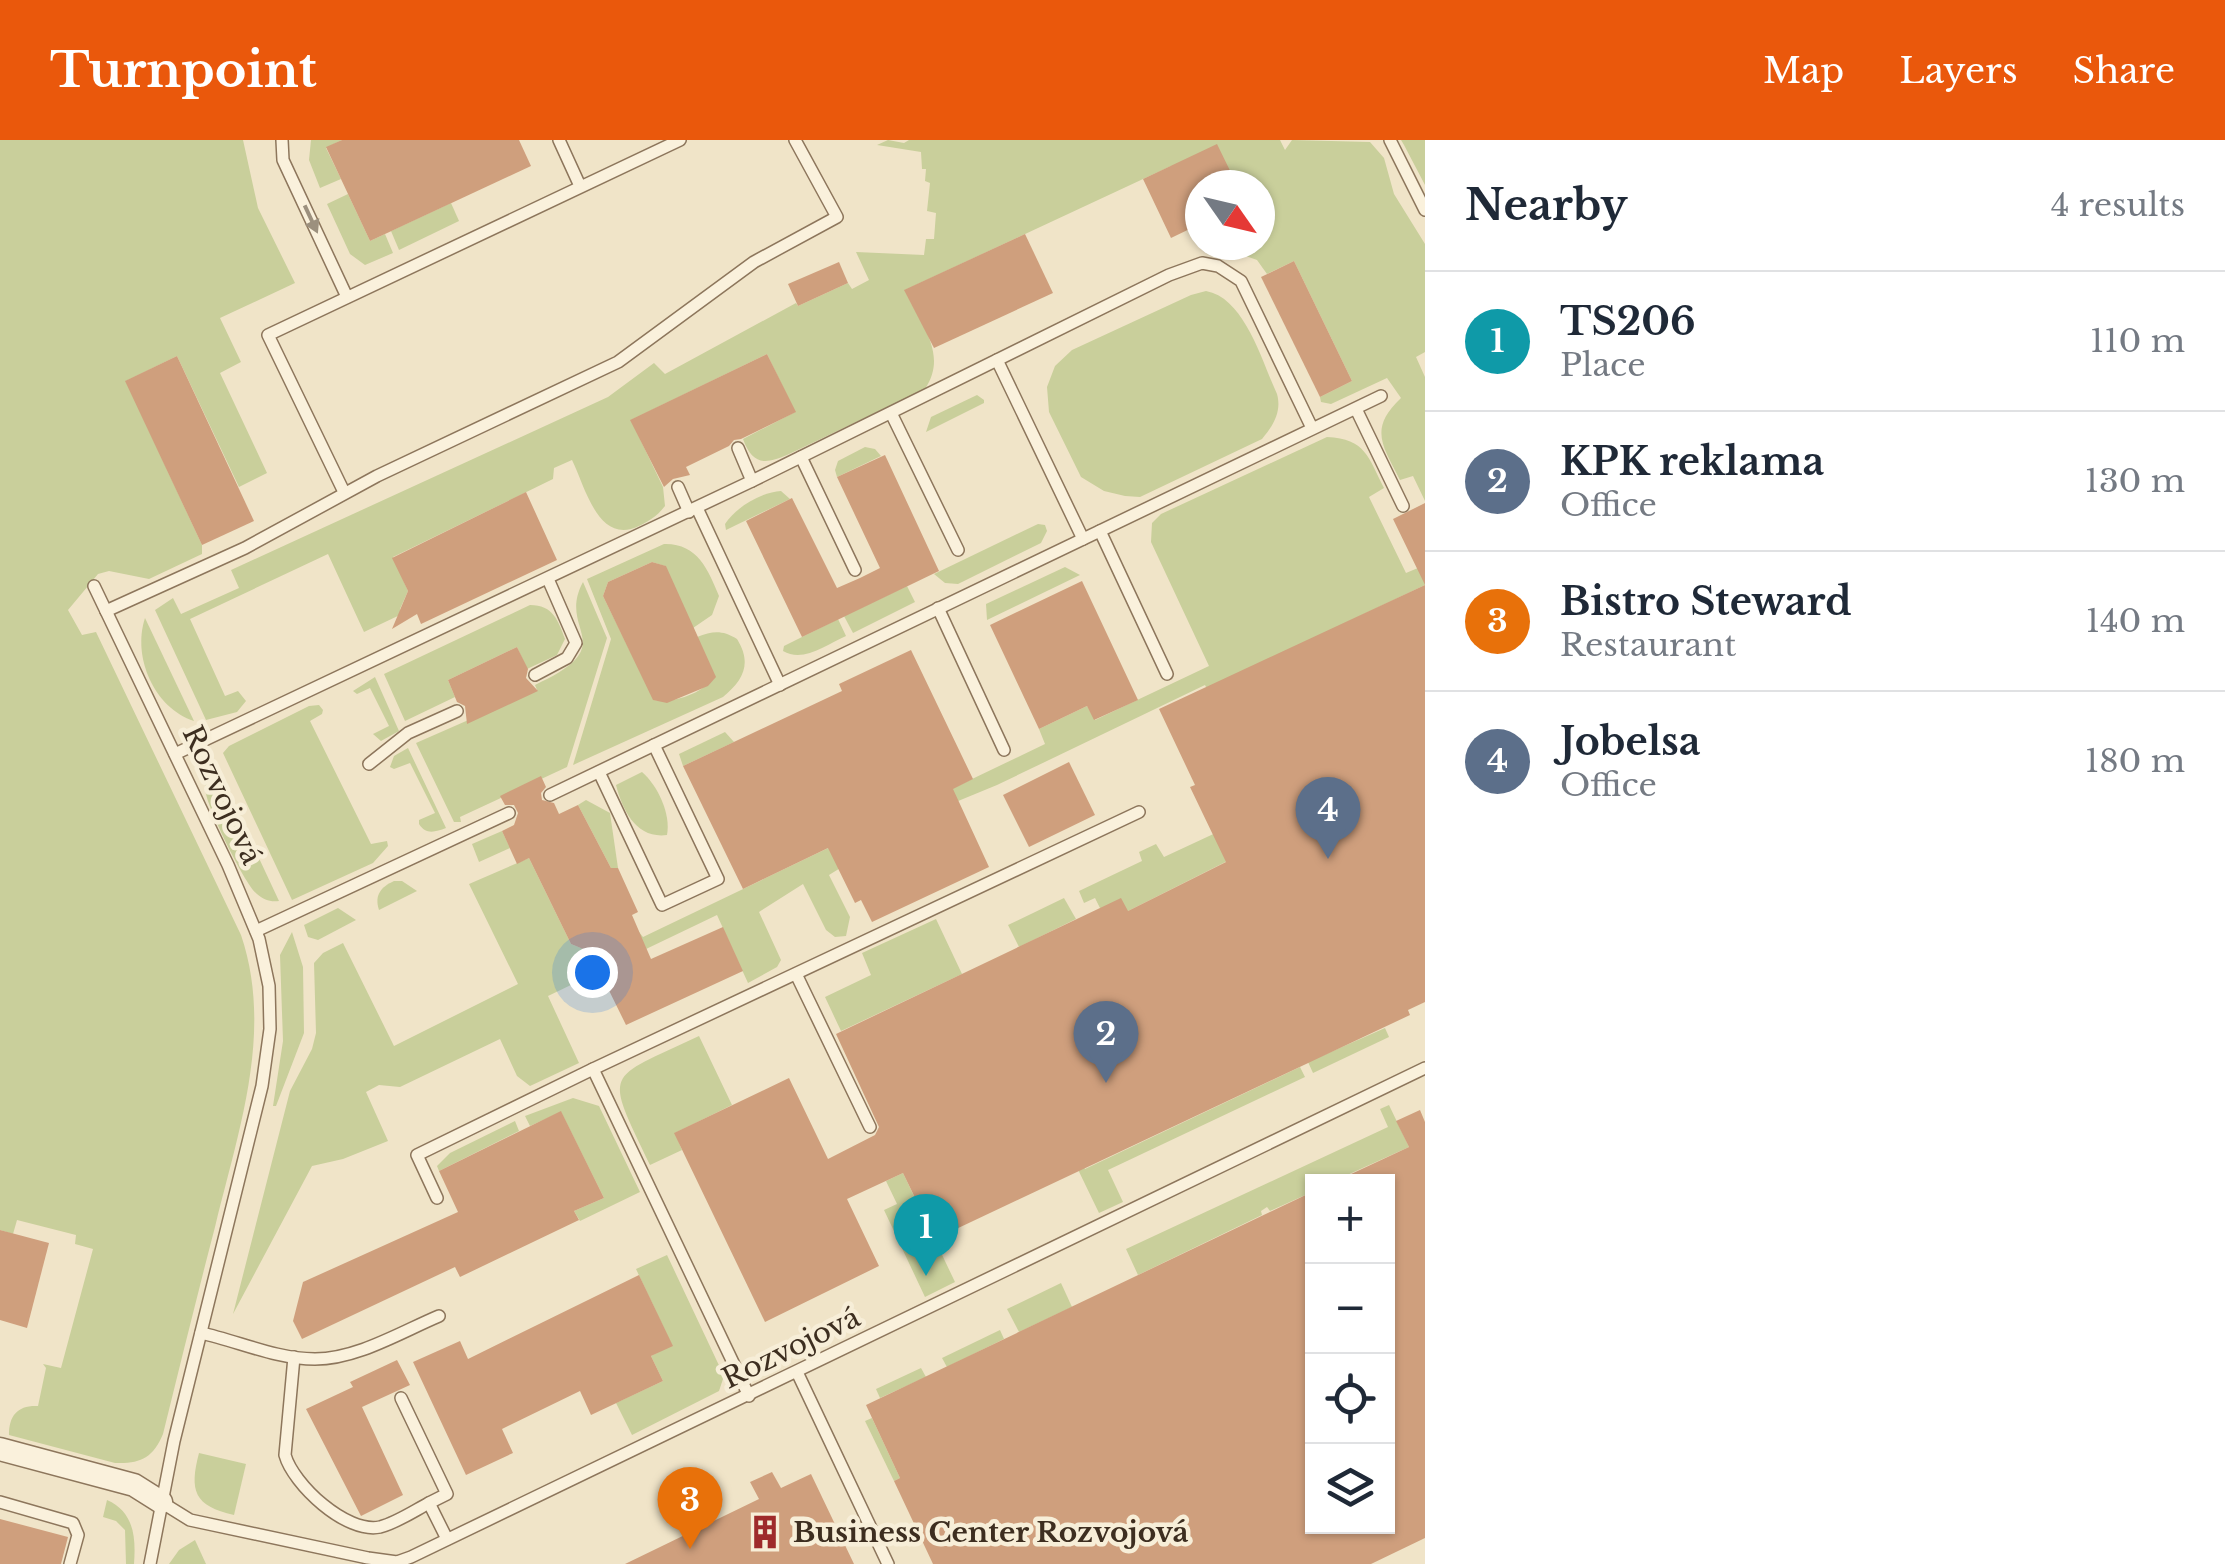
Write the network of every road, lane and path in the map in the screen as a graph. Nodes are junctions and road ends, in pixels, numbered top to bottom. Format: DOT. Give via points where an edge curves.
graph roads {
  1 [pos="282,140"];
  2 [pos="559,140"];
  3 [pos="680,140"];
  4 [pos="795,140"];
  5 [pos="1390,140"];
  6 [pos="580,186"];
  7 [pos="1425,210"];
  8 [pos="347,297"];
  9 [pos="998,360"];
  10 [pos="1382,396"];
  11 [pos="1356,409"];
  12 [pos="891,412"];
  13 [pos="1312,428"];
  14 [pos="738,448"];
  15 [pos="801,457"];
  16 [pos="752,481"];
  17 [pos="678,487"];
  18 [pos="344,492"];
  19 [pos="1403,506"];
  20 [pos="693,510"];
  21 [pos="1100,531"];
  22 [pos="1082,539"];
  23 [pos="958,550"];
  24 [pos="855,570"];
  25 [pos="548,579"];
  26 [pos="94,586"];
  27 [pos="938,608"];
  28 [pos="106,611"];
  29 [pos="1167,674"];
  30 [pos="535,675"];
  31 [pos="780,685"];
  32 [pos="457,711"];
  33 [pos="654,746"];
  34 [pos="1004,750"];
  35 [pos="175,754"];
  36 [pos="368,764"];
  37 [pos="598,772"];
  38 [pos="550,795"];
  39 [pos="1140,812"];
  40 [pos="508,813"];
  41 [pos="256,931"];
  42 [pos="796,974"];
  43 [pos="1425,1068"];
  44 [pos="593,1069"];
  45 [pos="870,1127"];
  46 [pos="438,1198"];
  47 [pos="439,1316"];
  48 [pos="201,1334"];
  49 [pos="294,1356"];
  50 [pos="797,1372"];
  51 [pos="750,1396"];
  52 [pos="401,1398"];
  53 [pos="0,1449"];
  54 [pos="0,1502"];
  55 [pos="162,1502"];
  56 [pos="430,1503"];
  57 [pos="447,1539"];
  58 [pos="70,1564"];
  59 [pos="150,1564"];
  60 [pos="888,1564"];
  1 -- 8 [label="lane, one-way" via="283,160"];
  2 -- 6 [label="lane"];
  3 -- 6 [label="lane"];
  4 -- 18 [label="lane" via="836,217 754,262 618,362"];
  5 -- 7 [label="lane"];
  6 -- 8 [label="lane"];
  8 -- 18 [label="lane" via="268,335"];
  9 -- 12 [label="lane"];
  9 -- 13 [label="lane" via="1169,275 1218,266 1241,281"];
  9 -- 22 [label="lane"];
  10 -- 11 [label="lane"];
  11 -- 13 [label="lane"];
  11 -- 19 [label="lane"];
  12 -- 15 [label="lane"];
  12 -- 23 [label="lane"];
  13 -- 21 [label="lane"];
  14 -- 16 [label="lane"];
  15 -- 16 [label="lane"];
  15 -- 24 [label="lane"];
  16 -- 20 [label="lane"];
  17 -- 20 [label="lane"];
  18 -- 28 [label="lane" via="244,548"];
  20 -- 25 [label="lane"];
  20 -- 31 [label="lane"];
  21 -- 22 [label="lane"];
  21 -- 29 [label="lane"];
  22 -- 27 [label="lane"];
  25 -- 30 [label="lane" via="576,643 559,664"];
  25 -- 35 [label="lane"];
  26 -- 28 [label="lane, Rozvojová"];
  27 -- 31 [label="lane"];
  27 -- 34 [label="lane"];
  28 -- 35 [label="lane, Rozvojová"];
  31 -- 33 [label="lane"];
  32 -- 36 [label="lane" via="408,734"];
  33 -- 37 [label="lane"];
  33 -- 37 [label="lane" via="718,879 662,905"];
  35 -- 41 [label="lane, Rozvojová"];
  37 -- 38 [label="lane"];
  39 -- 42 [label="lane"];
  40 -- 41 [label="lane"];
  41 -- 48 [label="lane, Rozvojová" via="270,1028"];
  42 -- 44 [label="lane"];
  42 -- 45 [label="lane"];
  43 -- 50 [label="lane, Rozvojová"];
  44 -- 46 [label="lane" via="418,1155"];
  44 -- 51 [label="lane"];
  47 -- 49 [label="lane" via="339,1356"];
  48 -- 49 [label="lane"];
  48 -- 55 [label="lane, Rozvojová"];
  49 -- 56 [label="lane" via="289,1470 333,1514 364,1527 378,1528"];
  50 -- 51 [label="lane, Rozvojová"];
  50 -- 60 [label="lane"];
  51 -- 57 [label="lane, Rozvojová"];
  52 -- 56 [label="lane" via="447,1494"];
  53 -- 55 [label="street" via="134,1485"];
  54 -- 58 [label="lane" via="73,1522 78,1534"];
  55 -- 57 [label="lane, Rozvojová" via="190,1520 396,1562"];
  55 -- 59 [label="lane, Rozvojová"];
  56 -- 57 [label="lane"];
}
